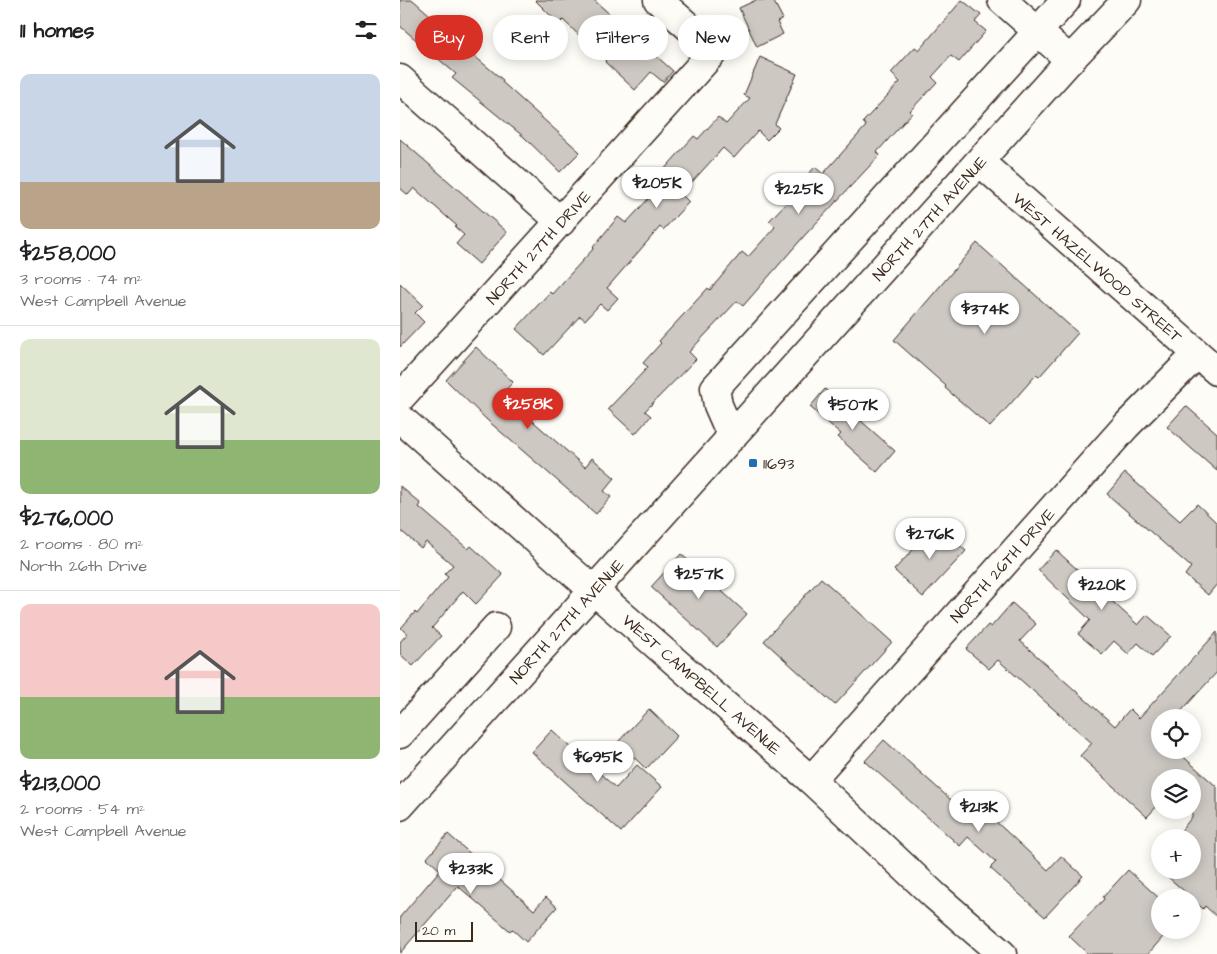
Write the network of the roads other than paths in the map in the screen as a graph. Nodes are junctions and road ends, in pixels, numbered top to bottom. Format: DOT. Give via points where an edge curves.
graph roads {
  1 [pos="658,0"];
  2 [pos="1002,0"];
  3 [pos="1066,0"];
  4 [pos="1126,0"];
  5 [pos="1037,31"];
  6 [pos="1070,60"];
  7 [pos="400,79"];
  8 [pos="980,162"];
  9 [pos="561,222"];
  10 [pos="1197,354"];
  11 [pos="1217,371"];
  12 [pos="400,398"];
  13 [pos="400,418"];
  14 [pos="732,437"];
  15 [pos="594,590"];
  16 [pos="496,627"];
  17 [pos="400,734"];
  18 [pos="811,780"];
  19 [pos="400,806"];
  20 [pos="1002,954"];
  1 -- 9 [label="street, NORTH 27TH DRIVE" via="715,50"];
  2 -- 5 [label="street"];
  3 -- 5 [label="street"];
  4 -- 6 [label="street, NORTH 27TH AVENUE"];
  5 -- 6 [label="street"];
  5 -- 14 [label="street" via="714,388"];
  6 -- 8 [label="street, NORTH 27TH AVENUE"];
  7 -- 9 [label="street"];
  8 -- 10 [label="street, WEST HAZELWOOD STREET"];
  8 -- 14 [label="street, NORTH 27TH AVENUE"];
  9 -- 12 [label="street, NORTH 27TH DRIVE"];
  10 -- 11 [label="street, WEST HAZELWOOD STREET"];
  10 -- 18 [label="street, NORTH 26TH DRIVE" via="1126,426"];
  13 -- 15 [label="street, WEST CAMPBELL AVENUE"];
  14 -- 15 [label="street, NORTH 27TH AVENUE"];
  15 -- 18 [label="street, WEST CAMPBELL AVENUE"];
  15 -- 19 [label="street, NORTH 27TH AVENUE"];
  16 -- 17 [label="street"];
  18 -- 20 [label="street, WEST CAMPBELL AVENUE"];
}
